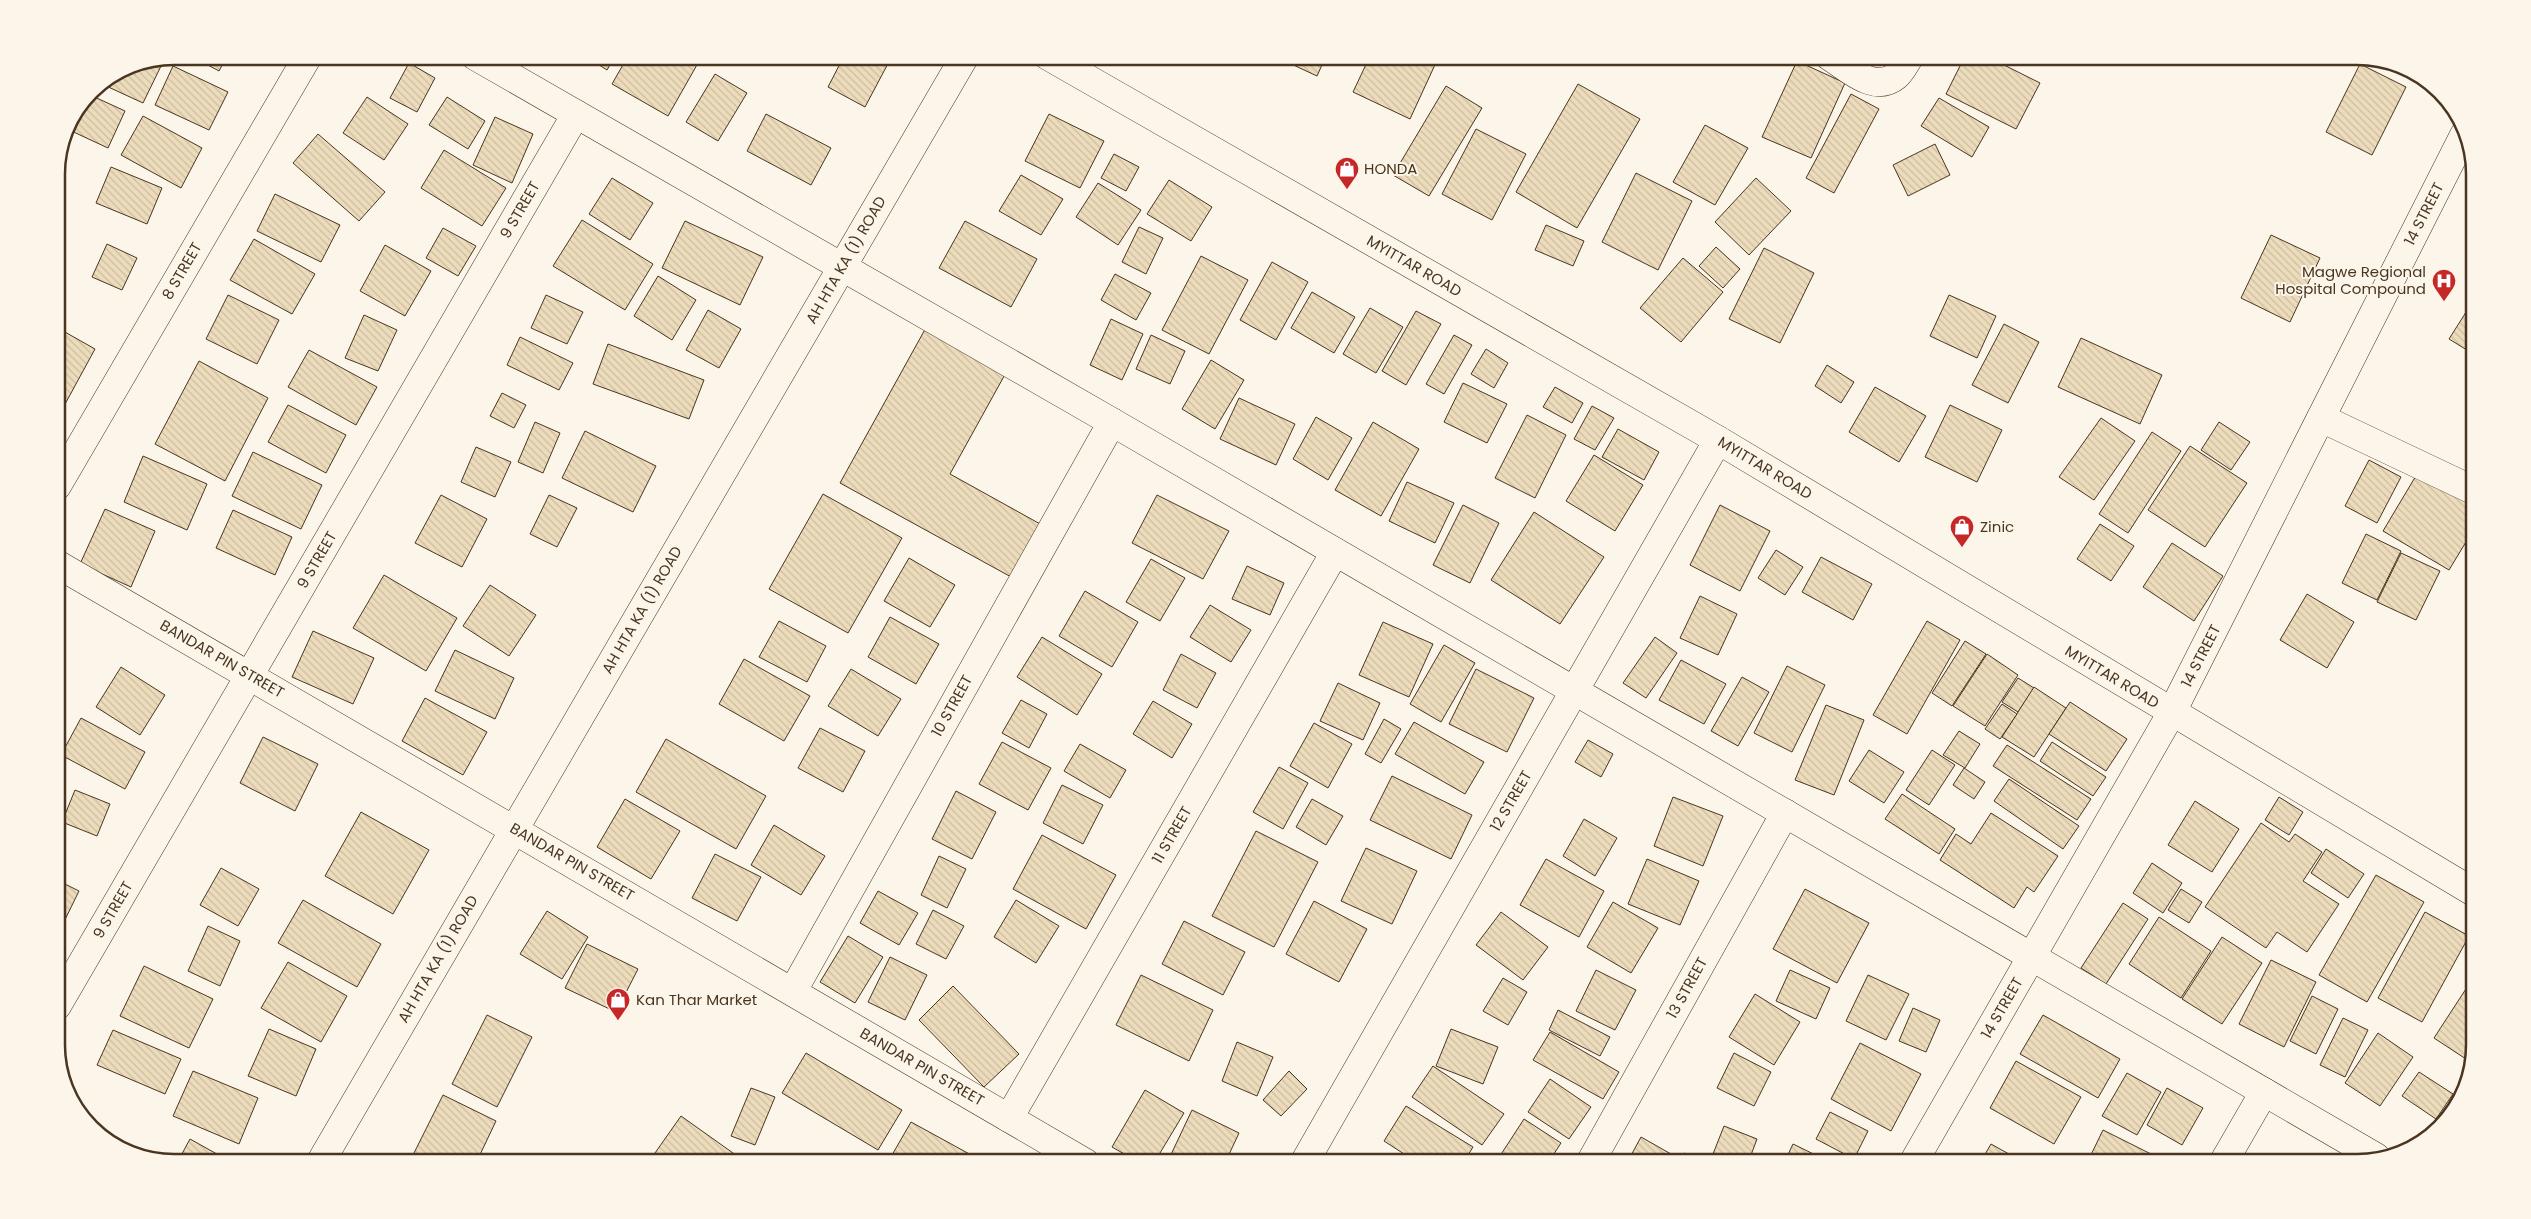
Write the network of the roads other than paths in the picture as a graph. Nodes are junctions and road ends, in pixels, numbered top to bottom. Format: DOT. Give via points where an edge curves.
graph roads {
  1 [pos="303,65"];
  2 [pos="491,65"];
  3 [pos="960,65"];
  4 [pos="1064,65"];
  5 [pos="1843,65"];
  6 [pos="1904,65"];
  7 [pos="576,114"];
  8 [pos="2461,142"];
  9 [pos="842,267"];
  10 [pos="2321,418"];
  11 [pos="1112,422"];
  12 [pos="1718,440"];
  13 [pos="65,471"];
  14 [pos="2466,487"];
  15 [pos="1335,552"];
  16 [pos="65,569"];
  17 [pos="250,675"];
  18 [pos="1575,691"];
  19 [pos="2172,712"];
  20 [pos="1785,813"];
  21 [pos="514,829"];
  22 [pos="2466,888"];
  23 [pos="2032,957"];
  24 [pos="65,991"];
  25 [pos="793,991"];
  26 [pos="2264,1092"];
  27 [pos="1009,1118"];
  28 [pos="2369,1153"];
  29 [pos="325,1154"];
  30 [pos="1071,1154"];
  31 [pos="1309,1154"];
  32 [pos="1595,1154"];
  33 [pos="1919,1154"];
  34 [pos="2228,1154"];
  1 -- 13 [label="street, 8 STREET"];
  2 -- 7 [label="street"];
  3 -- 9 [label="street, AH HTA KA (1) ROAD"];
  4 -- 12 [label="street, MYITTAR ROAD"];
  5 -- 6 [label="street" via="1872,83 1885,82 1897,75"];
  7 -- 9 [label="street"];
  7 -- 17 [label="street, 9 STREET"];
  8 -- 10 [label="street, 14 STREET"];
  9 -- 11 [label="street"];
  9 -- 21 [label="street, AH HTA KA (1) ROAD"];
  10 -- 14 [label="street"];
  10 -- 19 [label="street, 14 STREET"];
  11 -- 15 [label="street"];
  11 -- 25 [label="street, 10 STREET"];
  12 -- 18 [label="street, 12 STREET"];
  12 -- 19 [label="street, MYITTAR ROAD"];
  15 -- 18 [label="street"];
  15 -- 27 [label="street, 11 STREET"];
  16 -- 17 [label="street, BANDAR PIN STREET"];
  17 -- 21 [label="street, BANDAR PIN STREET"];
  17 -- 24 [label="street, 9 STREET"];
  18 -- 20 [label="street"];
  18 -- 31 [label="street, 12 STREET"];
  19 -- 22 [label="street, MYITTAR ROAD"];
  19 -- 23 [label="street, 14 STREET"];
  20 -- 23 [label="street"];
  20 -- 32 [label="street, 13 STREET"];
  21 -- 25 [label="street, BANDAR PIN STREET"];
  21 -- 29 [label="street, AH HTA KA (1) ROAD"];
  23 -- 26 [label="street"];
  23 -- 33 [label="street, 14 STREET"];
  25 -- 27 [label="street, BANDAR PIN STREET"];
  26 -- 28 [label="street"];
  26 -- 34 [label="street"];
  27 -- 30 [label="street, BANDAR PIN STREET"];
}
